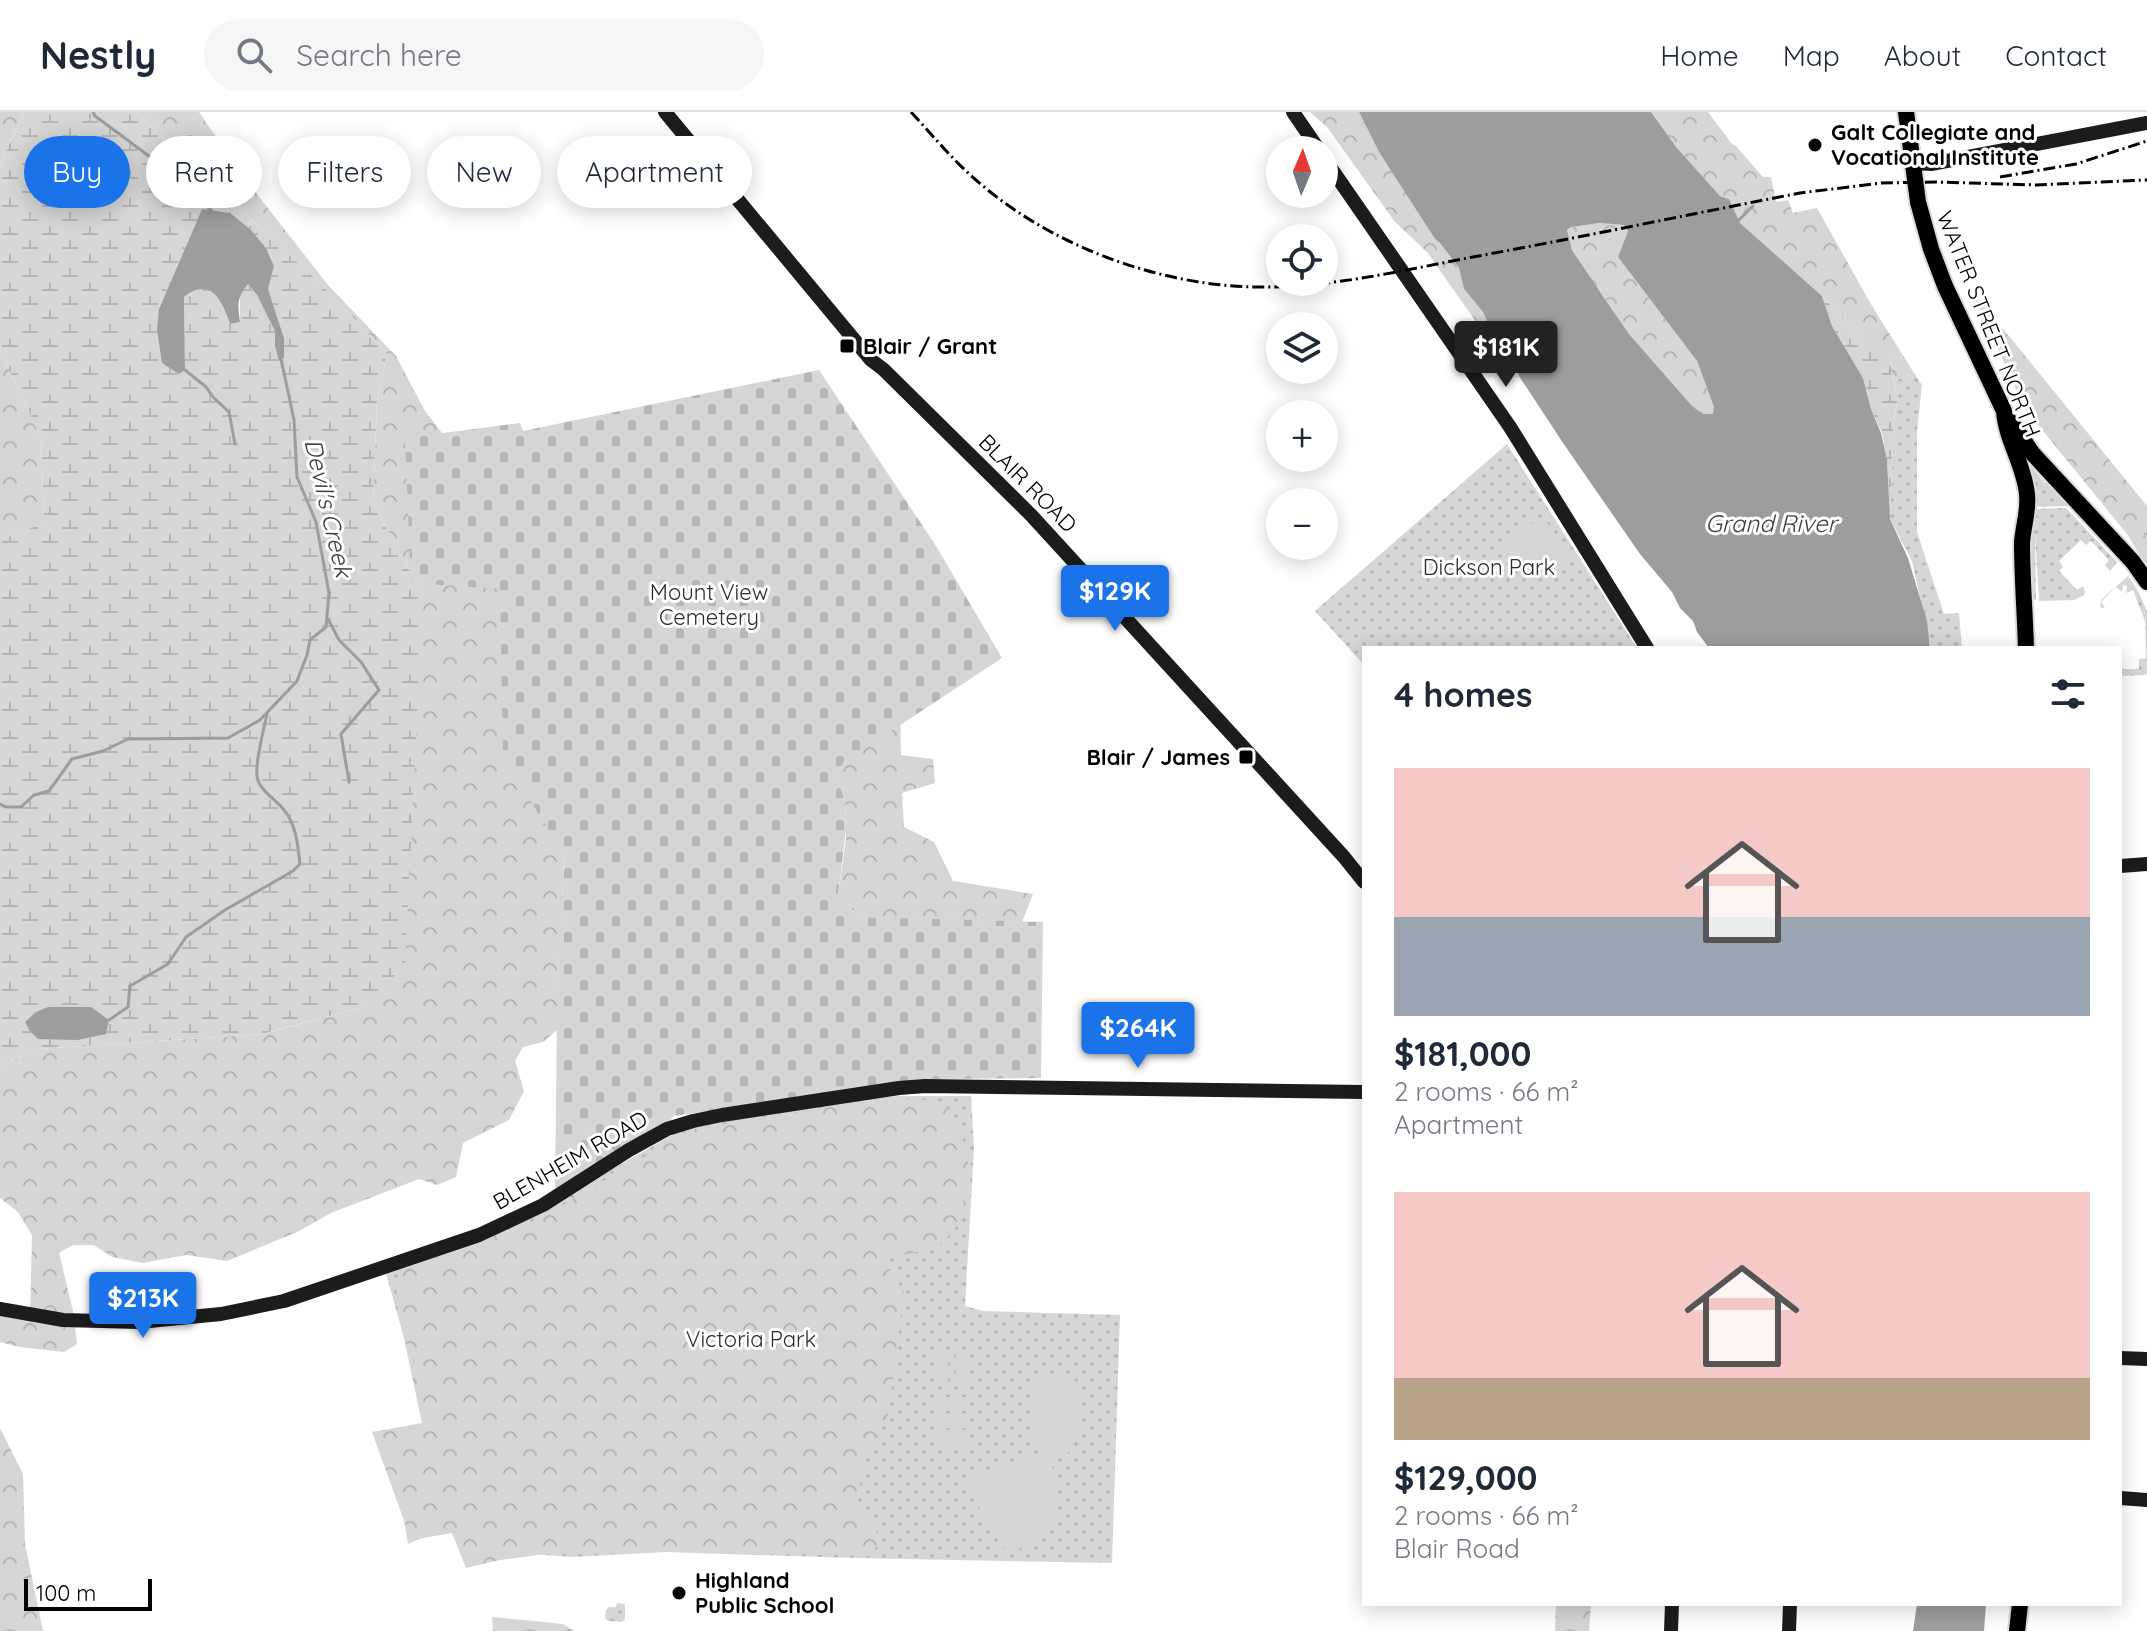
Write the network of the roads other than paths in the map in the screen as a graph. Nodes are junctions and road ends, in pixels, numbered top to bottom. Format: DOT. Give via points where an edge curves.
graph roads {
  1 [pos="665,112"];
  2 [pos="1293,112"];
  3 [pos="1906,112"];
  4 [pos="2147,123"];
  5 [pos="1309,136"];
  6 [pos="1913,163"];
  7 [pos="1338,178"];
  8 [pos="2004,411"];
  9 [pos="2147,582"];
  10 [pos="1646,646"];
  11 [pos="2026,646"];
  12 [pos="2147,864"];
  13 [pos="2122,866"];
  14 [pos="1362,880"];
  15 [pos="1362,1092"];
  16 [pos="0,1309"];
  17 [pos="2122,1358"];
  18 [pos="2147,1359"];
  19 [pos="2122,1498"];
  20 [pos="2147,1500"];
  21 [pos="1672,1606"];
  22 [pos="1790,1606"];
  23 [pos="2020,1606"];
  24 [pos="1671,1631"];
  25 [pos="1789,1631"];
  26 [pos="2017,1631"];
  1 -- 14 [label="main road, BLAIR ROAD" via="871,360 1031,515"];
  2 -- 5 [label="main road"];
  3 -- 6 [label="main road, WATER STREET NORTH"];
  4 -- 6 [label="main road" via="1931,164"];
  6 -- 8 [label="main road, WATER STREET NORTH" via="1931,249"];
  7 -- 10 [label="main road" via="1510,427"];
  8 -- 9 [label="main road" via="2033,454"];
  8 -- 11 [label="main road, WATER STREET NORTH" via="2027,498 2022,540"];
  12 -- 13 [label="main road"];
  15 -- 16 [label="main road, BLENHEIM ROAD" via="925,1086 722,1115 667,1129 543,1205 479,1235 284,1301 139,1322 63,1320"];
  17 -- 18 [label="main road"];
  19 -- 20 [label="main road"];
  21 -- 24 [label="main road"];
  22 -- 25 [label="main road"];
  23 -- 26 [label="main road"];
}
